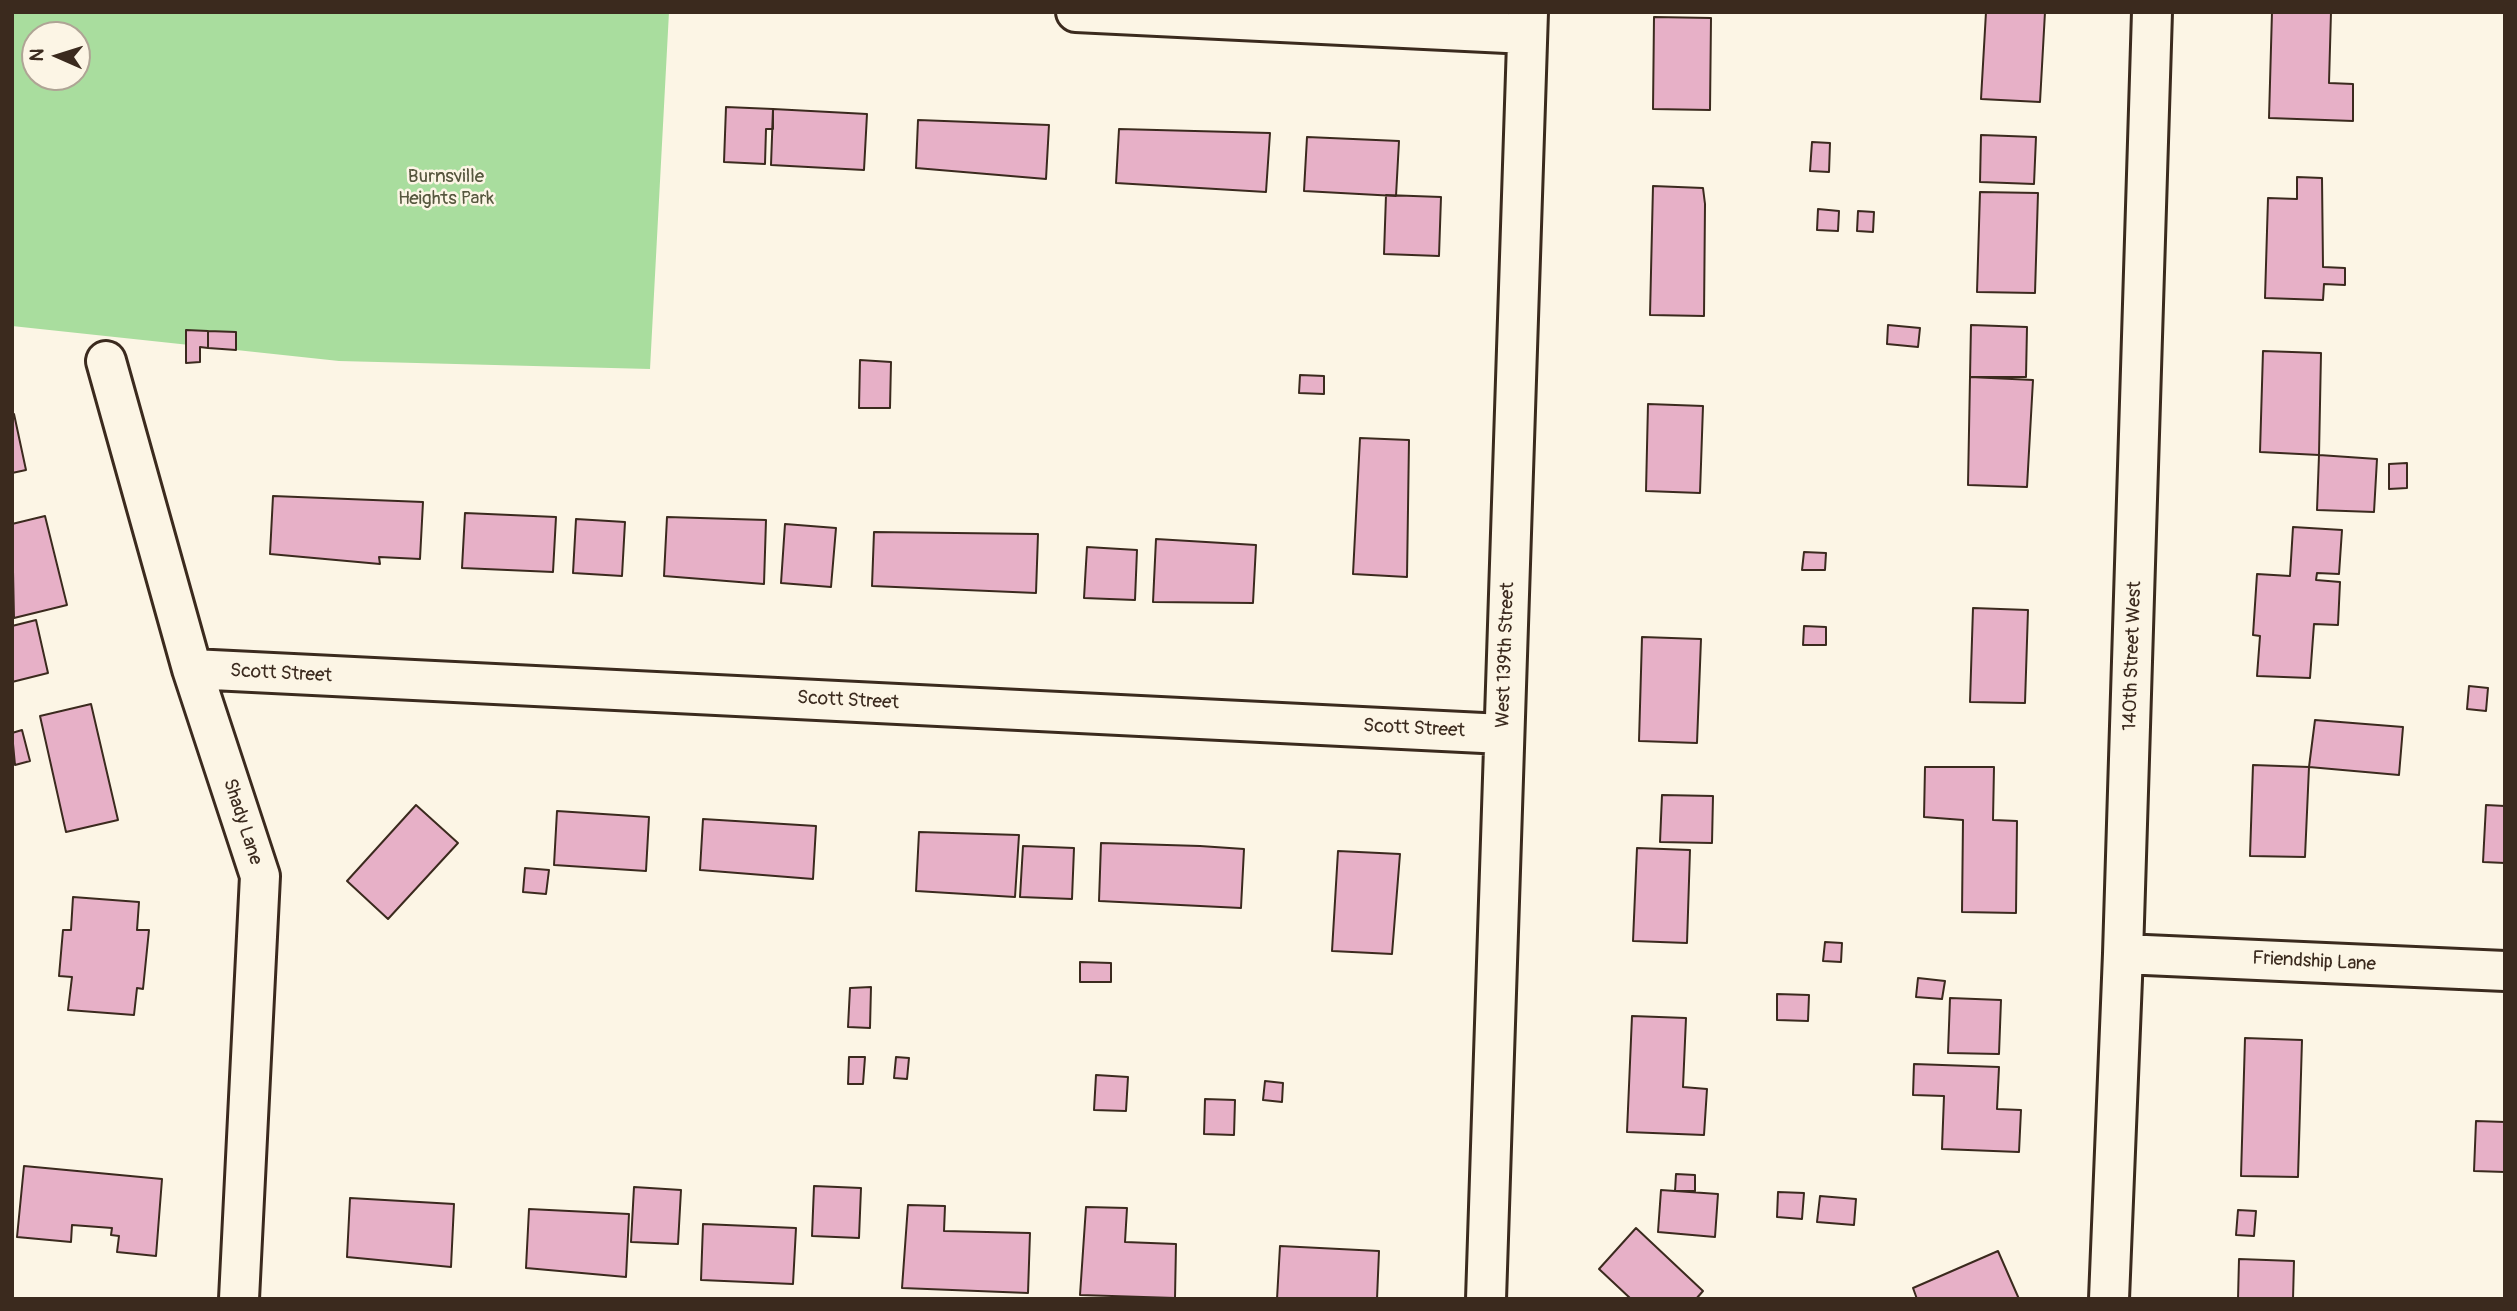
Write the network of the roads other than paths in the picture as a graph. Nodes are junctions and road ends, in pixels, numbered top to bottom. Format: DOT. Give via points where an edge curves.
graph roads {
  1 [pos="1076,12"];
  2 [pos="2152,12"];
  3 [pos="1528,23"];
  4 [pos="106,361"];
  5 [pos="192,669"];
  6 [pos="1503,734"];
  7 [pos="2123,954"];
  8 [pos="2505,971"];
  9 [pos="239,1299"];
  10 [pos="1486,1299"];
  11 [pos="2109,1299"];
  1 -- 3 [label="street"];
  2 -- 7 [label="street, 140th Street West"];
  3 -- 6 [label="street, West 139th Street"];
  4 -- 5 [label="street, Shady Lane"];
  5 -- 6 [label="street, Scott Street"];
  5 -- 9 [label="street, Shady Lane" via="260,876"];
  6 -- 10 [label="street, West 139th Street"];
  7 -- 8 [label="street, Friendship Lane"];
  7 -- 11 [label="street, 140th Street West"];
}
